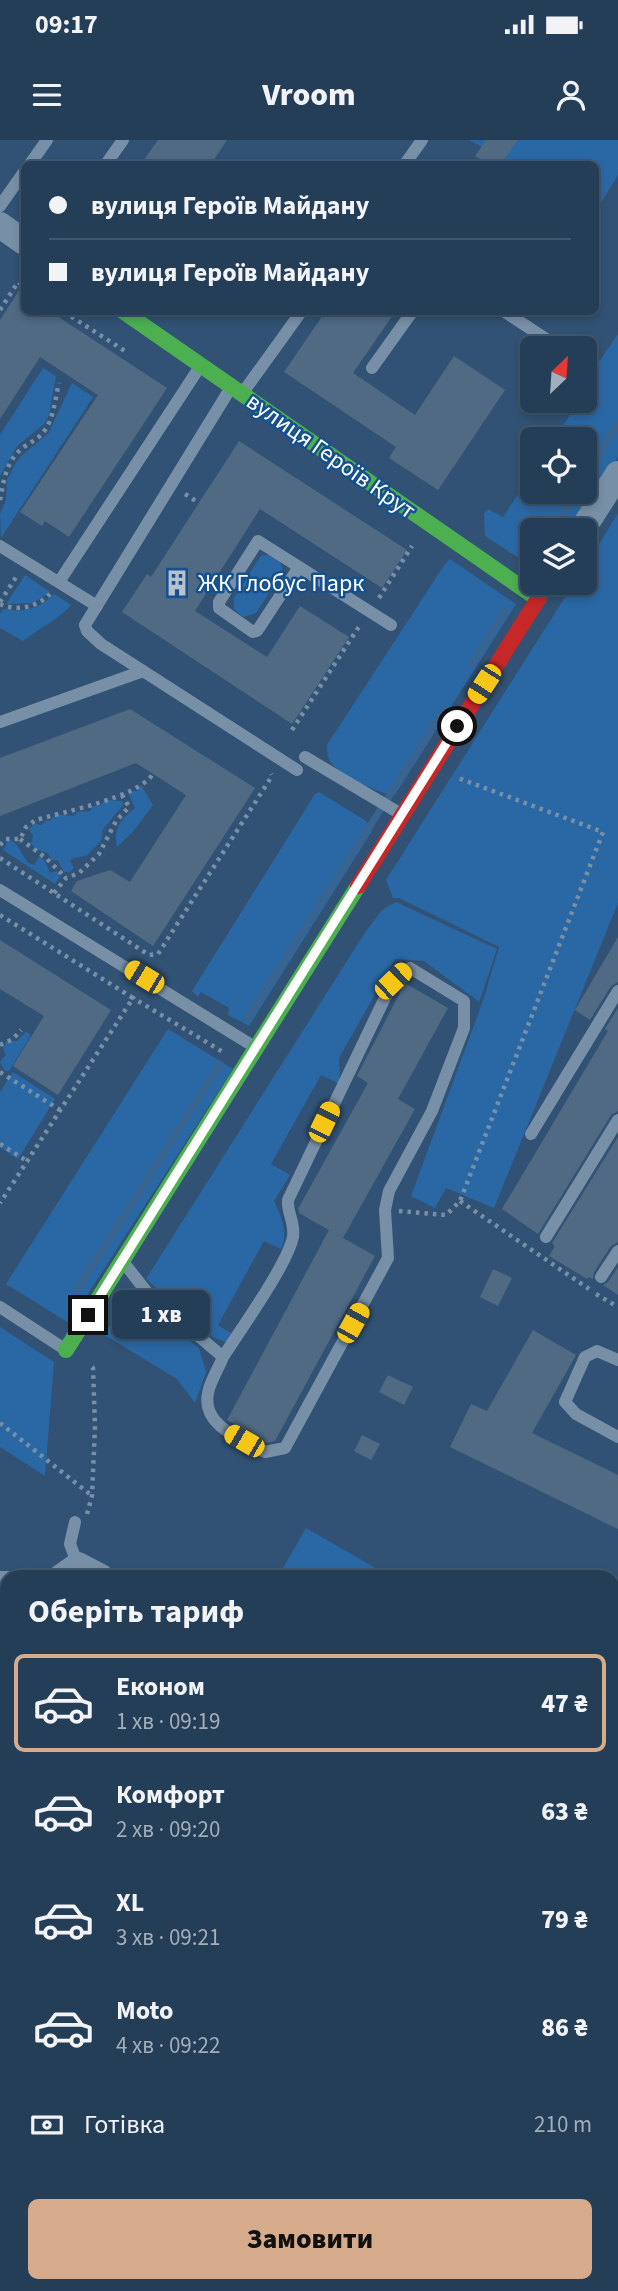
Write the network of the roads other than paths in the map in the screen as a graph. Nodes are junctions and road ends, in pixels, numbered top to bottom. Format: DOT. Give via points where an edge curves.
graph roads {
  1 [pos="47,140"];
  2 [pos="123,140"];
  3 [pos="422,140"];
  4 [pos="32,161"];
  5 [pos="108,161"];
  6 [pos="407,161"];
  7 [pos="21,179"];
  8 [pos="1,222"];
  9 [pos="21,239"];
  10 [pos="128,315"];
  11 [pos="299,315"];
  12 [pos="410,315"];
  13 [pos="510,315"];
  14 [pos="542,336"];
  15 [pos="201,365"];
  16 [pos="372,368"];
  17 [pos="237,390"];
  18 [pos="618,474"];
  19 [pos="590,518"];
  20 [pos="0,546"];
  21 [pos="299,567"];
  22 [pos="57,585"];
  23 [pos="540,595"];
  24 [pos="538,599"];
  25 [pos="97,606"];
  26 [pos="391,625"];
  27 [pos="143,671"];
  28 [pos="0,722"];
  29 [pos="305,757"];
  30 [pos="297,770"];
  31 [pos="398,812"];
  32 [pos="0,890"];
  33 [pos="618,991"];
  34 [pos="255,1047"];
  35 [pos="618,1120"];
  36 [pos="531,1134"];
  37 [pos="546,1237"];
  38 [pos="618,1251"];
  39 [pos="122,1260"];
  40 [pos="601,1277"];
  41 [pos="0,1307"];
  42 [pos="66,1350"];
  43 [pos="223,1357"];
  44 [pos="618,1360"];
  45 [pos="618,1437"];
  46 [pos="75,1522"];
  47 [pos="85,1570"];
  1 -- 4 [label="lane"];
  2 -- 5 [label="lane"];
  3 -- 6 [label="lane"];
  7 -- 8 [label="lane"];
  8 -- 9 [label="street"];
  10 -- 15 [label="street, вулиця Героїв Крут"];
  11 -- 17 [label="lane"];
  12 -- 16 [label="lane"];
  13 -- 14 [label="lane"];
  15 -- 17 [label="street, вулиця Героїв Крут"];
  15 -- 22 [label="lane"];
  17 -- 24 [label="street, вулиця Героїв Крут"];
  17 -- 25 [label="lane"];
  18 -- 19 [label="street"];
  20 -- 22 [label="lane"];
  21 -- 21 [label="lane" via="258,541 219,608 257,631"];
  21 -- 26 [label="lane"];
  22 -- 25 [label="lane"];
  23 -- 24 [label="street"];
  24 -- 31 [label="street"];
  25 -- 27 [label="lane" via="85,625 87,631"];
  27 -- 28 [label="lane"];
  27 -- 30 [label="lane"];
  29 -- 31 [label="lane"];
  31 -- 34 [label="street"];
  32 -- 34 [label="lane"];
  33 -- 36 [label="lane"];
  34 -- 39 [label="street"];
  35 -- 37 [label="lane"];
  38 -- 40 [label="lane"];
  39 -- 42 [label="street"];
  39 -- 43 [label="lane" via="146,1290"];
  41 -- 42 [label="lane"];
  43 -- 43 [label="lane" via="207,1394 211,1418 265,1452 285,1448 388,1258 385,1210 389,1191 432,1111 464,1028 464,1001 410,968 393,981 288,1200 294,1222 282,1263"];
  44 -- 45 [label="lane" via="597,1352 585,1357 565,1402 576,1414"];
  46 -- 47 [label="lane" via="70,1544"];
}
